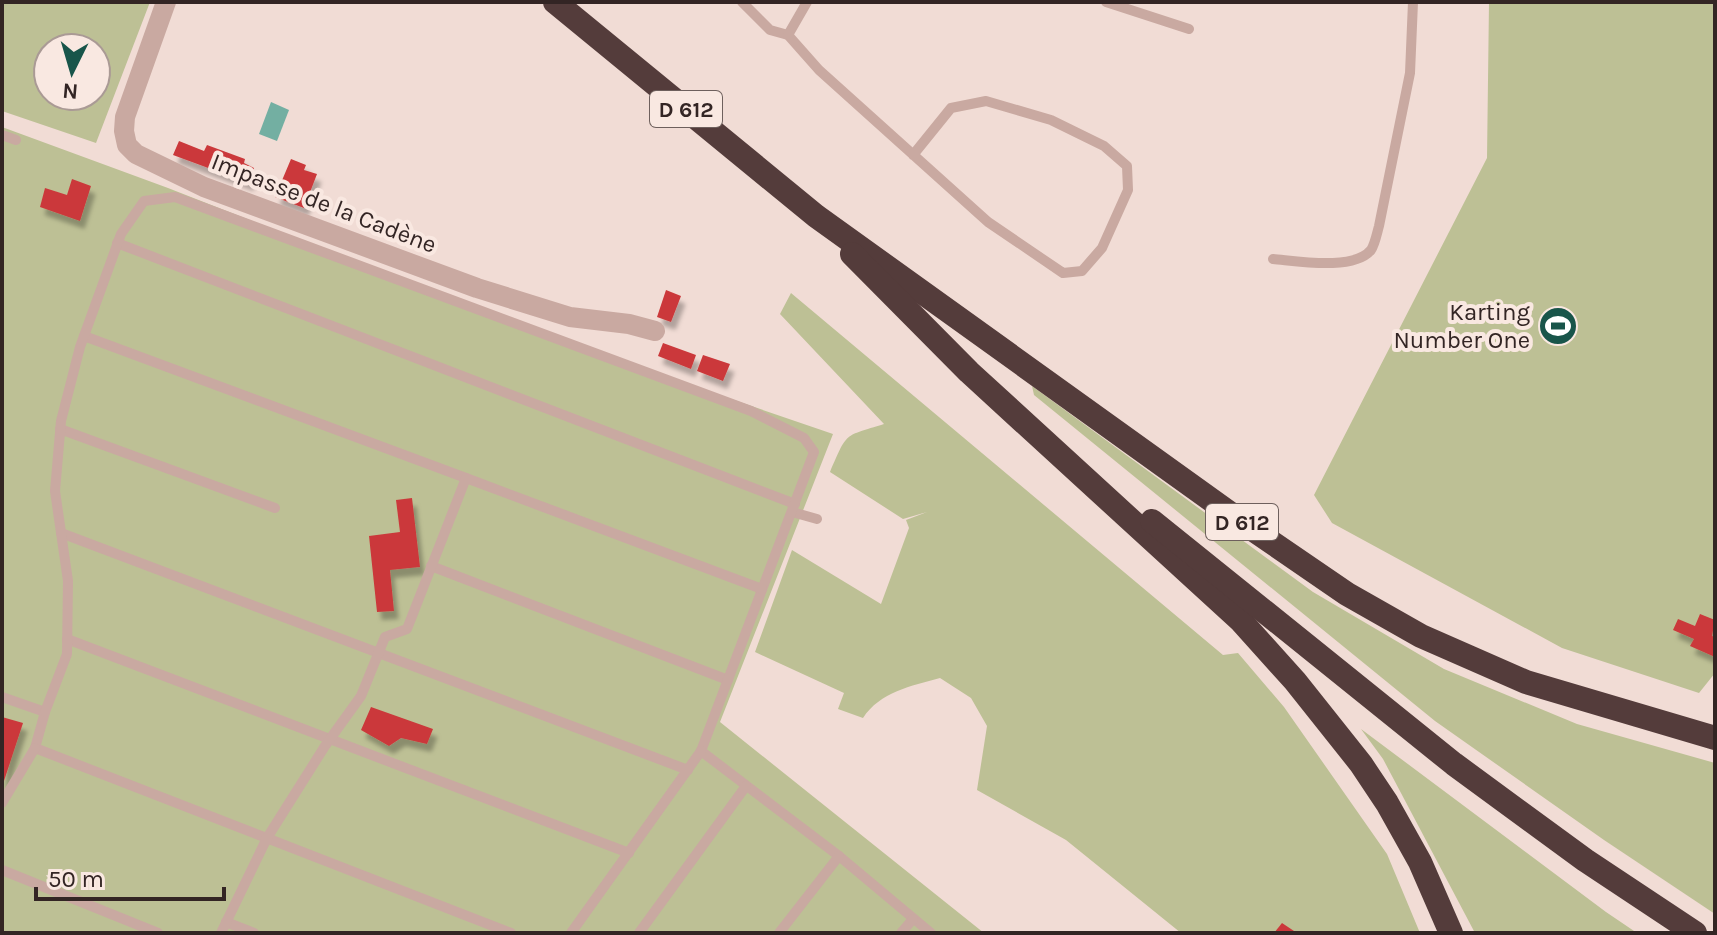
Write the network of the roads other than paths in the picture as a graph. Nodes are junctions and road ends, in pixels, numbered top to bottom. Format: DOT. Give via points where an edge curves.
graph roads {
  1 [pos="166,2"];
  2 [pos="555,2"];
  3 [pos="742,2"];
  4 [pos="807,2"];
  5 [pos="1106,2"];
  6 [pos="1413,2"];
  7 [pos="1189,29"];
  8 [pos="788,35"];
  9 [pos="2,135"];
  10 [pos="16,140"];
  11 [pos="913,155"];
  12 [pos="816,216"];
  13 [pos="117,243"];
  14 [pos="1273,259"];
  15 [pos="655,331"];
  16 [pos="84,336"];
  17 [pos="969,372"];
  18 [pos="60,429"];
  19 [pos="466,478"];
  20 [pos="275,508"];
  21 [pos="793,508"];
  22 [pos="817,519"];
  23 [pos="61,533"];
  24 [pos="431,566"];
  25 [pos="762,589"];
  26 [pos="67,639"];
  27 [pos="379,652"];
  28 [pos="728,680"];
  29 [pos="2,697"];
  30 [pos="45,712"];
  31 [pos="331,738"];
  32 [pos="1715,738"];
  33 [pos="35,748"];
  34 [pos="701,751"];
  35 [pos="688,770"];
  36 [pos="746,786"];
  37 [pos="2,803"];
  38 [pos="267,838"];
  39 [pos="629,853"];
  40 [pos="839,856"];
  41 [pos="2,870"];
  42 [pos="913,919"];
  43 [pos="226,922"];
  44 [pos="158,933"];
  45 [pos="221,933"];
  46 [pos="254,933"];
  47 [pos="511,933"];
  48 [pos="571,933"];
  49 [pos="639,933"];
  50 [pos="779,933"];
  51 [pos="901,933"];
  52 [pos="931,933"];
  53 [pos="1451,933"];
  54 [pos="1695,933"];
  1 -- 15 [label="street, Impasse de la Cadène" via="125,117 127,145 136,154 204,187 477,288 570,317"];
  2 -- 12 [label="highway, D 612"];
  3 -- 8 [label="lane" via="770,30"];
  4 -- 8 [label="lane"];
  5 -- 7 [label="lane"];
  6 -- 14 [label="lane" via="1410,73 1371,250 1339,263"];
  8 -- 11 [label="lane"];
  9 -- 10 [label="lane"];
  11 -- 11 [label="lane" via="988,222 1063,273 1082,271 1102,248 1128,190 1127,166 1104,146 1051,120 986,101 951,108"];
  12 -- 17 [label="highway, D 612"];
  12 -- 32 [label="highway, D 612" via="1347,594 1421,636 1526,682"];
  13 -- 16 [label="lane"];
  13 -- 21 [label="lane"];
  13 -- 21 [label="lane" via="144,201 175,197 751,411 804,438 814,452"];
  16 -- 18 [label="lane"];
  16 -- 19 [label="lane"];
  17 -- 53 [label="highway, D 612" via="1241,621 1295,681 1387,803"];
  17 -- 54 [label="highway, D 612" via="1454,764"];
  18 -- 20 [label="lane"];
  18 -- 23 [label="lane" via="55,491"];
  19 -- 24 [label="lane"];
  19 -- 25 [label="lane"];
  21 -- 22 [label="lane"];
  21 -- 25 [label="lane"];
  23 -- 26 [label="lane" via="68,581"];
  23 -- 27 [label="lane"];
  24 -- 27 [label="lane" via="407,629 385,637"];
  24 -- 28 [label="lane"];
  25 -- 28 [label="lane"];
  26 -- 30 [label="lane" via="67,654"];
  26 -- 31 [label="lane"];
  27 -- 31 [label="lane" via="361,696"];
  27 -- 35 [label="lane"];
  28 -- 34 [label="lane"];
  29 -- 30 [label="lane"];
  30 -- 33 [label="lane"];
  31 -- 38 [label="lane"];
  31 -- 39 [label="lane"];
  33 -- 37 [label="lane"];
  33 -- 38 [label="lane"];
  34 -- 35 [label="lane"];
  34 -- 36 [label="lane"];
  35 -- 39 [label="lane"];
  36 -- 40 [label="lane"];
  36 -- 49 [label="lane"];
  38 -- 43 [label="lane"];
  38 -- 47 [label="lane"];
  39 -- 48 [label="lane"];
  40 -- 42 [label="lane"];
  40 -- 50 [label="lane"];
  41 -- 44 [label="lane"];
  42 -- 51 [label="lane"];
  42 -- 52 [label="lane"];
  43 -- 45 [label="lane"];
  43 -- 46 [label="lane"];
}
